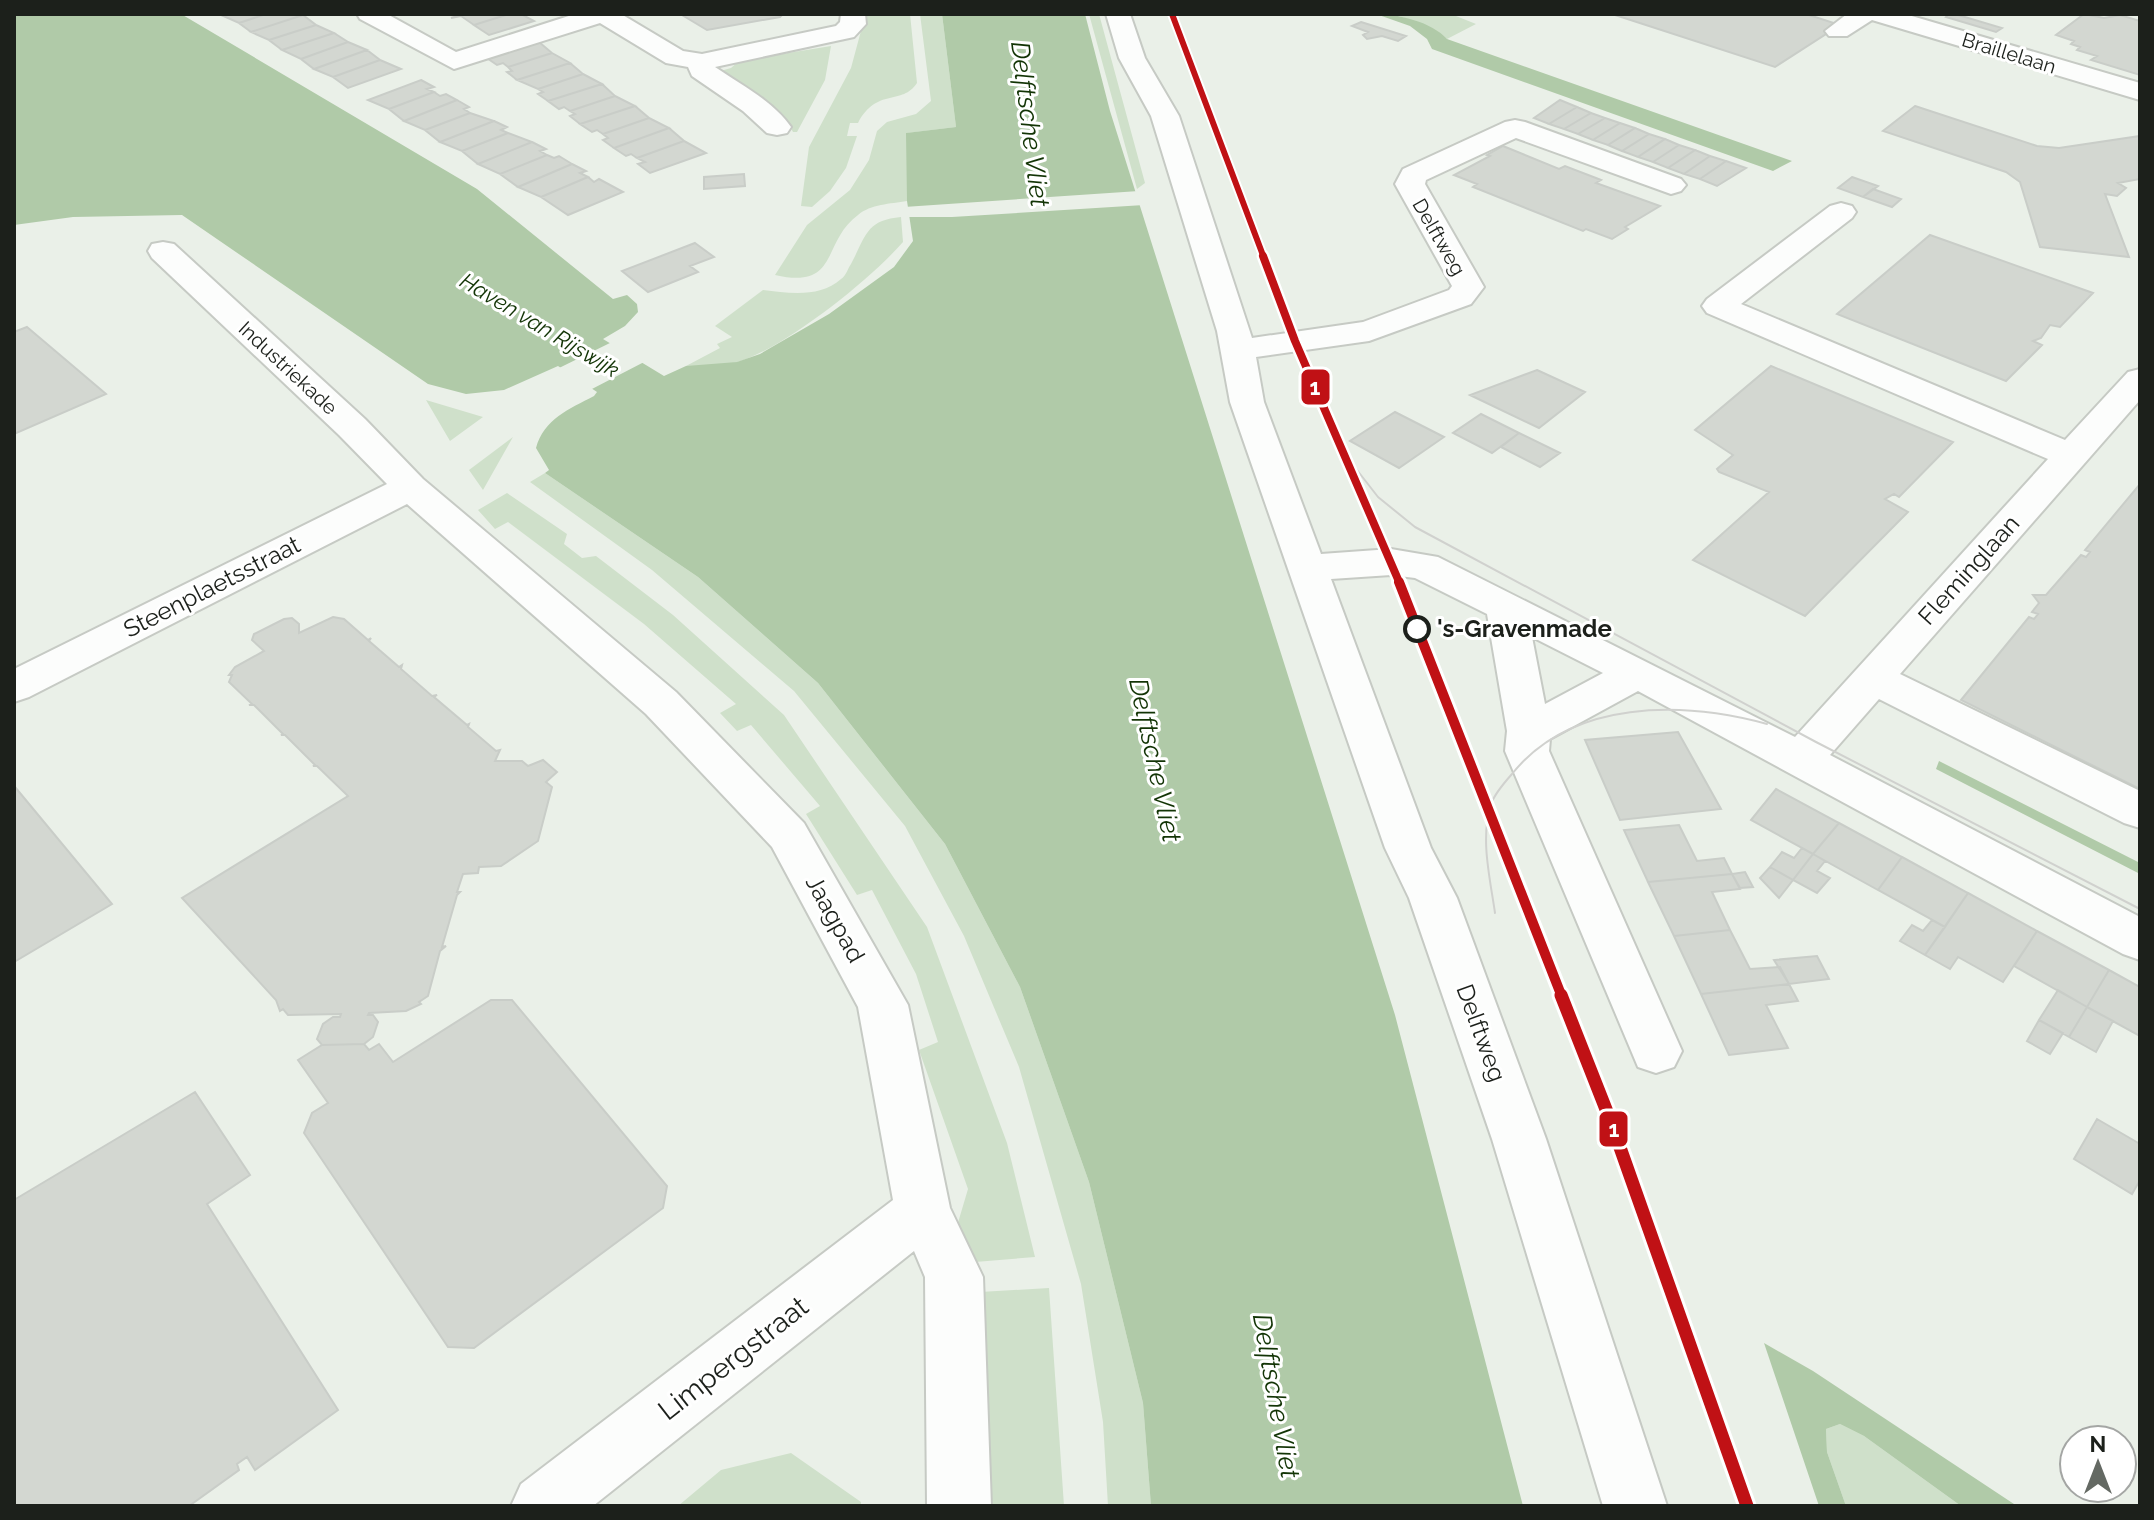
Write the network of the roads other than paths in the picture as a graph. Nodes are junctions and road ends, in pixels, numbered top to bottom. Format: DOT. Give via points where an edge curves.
graph roads {
  1 [pos="369,14"];
  2 [pos="602,14"];
  3 [pos="853,14"];
  4 [pos="1118,14"];
  5 [pos="1864,14"];
  6 [pos="1878,14"];
  7 [pos="1838,31"];
  8 [pos="2016,32"];
  9 [pos="1994,49"];
  10 [pos="702,62"];
  11 [pos="2140,92"];
  12 [pos="777,127"];
  13 [pos="1671,185"];
  14 [pos="1841,212"];
  15 [pos="163,251"];
  16 [pos="1238,351"];
  17 [pos="2140,379"];
  18 [pos="2072,456"];
  19 [pos="410,487"];
  20 [pos="1308,568"];
  21 [pos="1506,606"];
  22 [pos="1638,673"];
  23 [pos="1872,678"];
  24 [pos="14,687"];
  25 [pos="1529,731"];
  26 [pos="1799,761"];
  27 [pos="2140,811"];
  28 [pos="2140,940"];
  29 [pos="1656,1051"];
  30 [pos="923,1210"];
  31 [pos="543,1506"];
  32 [pos="959,1506"];
  33 [pos="1635,1506"];
  1 -- 2 [label="street" via="454,61"];
  2 -- 10 [label="street" via="675,57"];
  3 -- 10 [label="street" via="853,24 845,32"];
  4 -- 16 [label="street, Delftweg" via="1146,89 1165,116"];
  5 -- 7 [label="street"];
  6 -- 9 [label="street, Braillelaan" via="1914,34"];
  8 -- 9 [label="street"];
  9 -- 11 [label="street, Braillelaan"];
  10 -- 12 [label="street" via="701,70"];
  13 -- 16 [label="street, Delftweg" via="1515,128 1413,175 1410,184 1468,287 1460,297 1369,331"];
  14 -- 18 [label="street" via="1718,306"];
  15 -- 19 [label="street, Industriekade"];
  16 -- 20 [label="street, Delftweg" via="1247,402"];
  17 -- 18 [label="street, Fleminglaan"];
  18 -- 23 [label="street, Fleminglaan"];
  19 -- 24 [label="street, Steenplaetsstraat"];
  19 -- 30 [label="street, Jaagpad" via="661,703 788,835 883,1005"];
  20 -- 21 [label="street" via="1391,562 1424,566"];
  20 -- 33 [label="street, Delftweg" via="1519,1139"];
  21 -- 22 [label="street"];
  21 -- 25 [label="street"];
  22 -- 25 [label="street"];
  22 -- 26 [label="street"];
  23 -- 26 [label="street, Fleminglaan"];
  23 -- 27 [label="street"];
  25 -- 29 [label="street" via="1527,751 1547,803"];
  26 -- 28 [label="street"];
  30 -- 31 [label="street, Limpergstraat"];
  30 -- 32 [label="street, Jaagpad" via="954,1277"];
}
